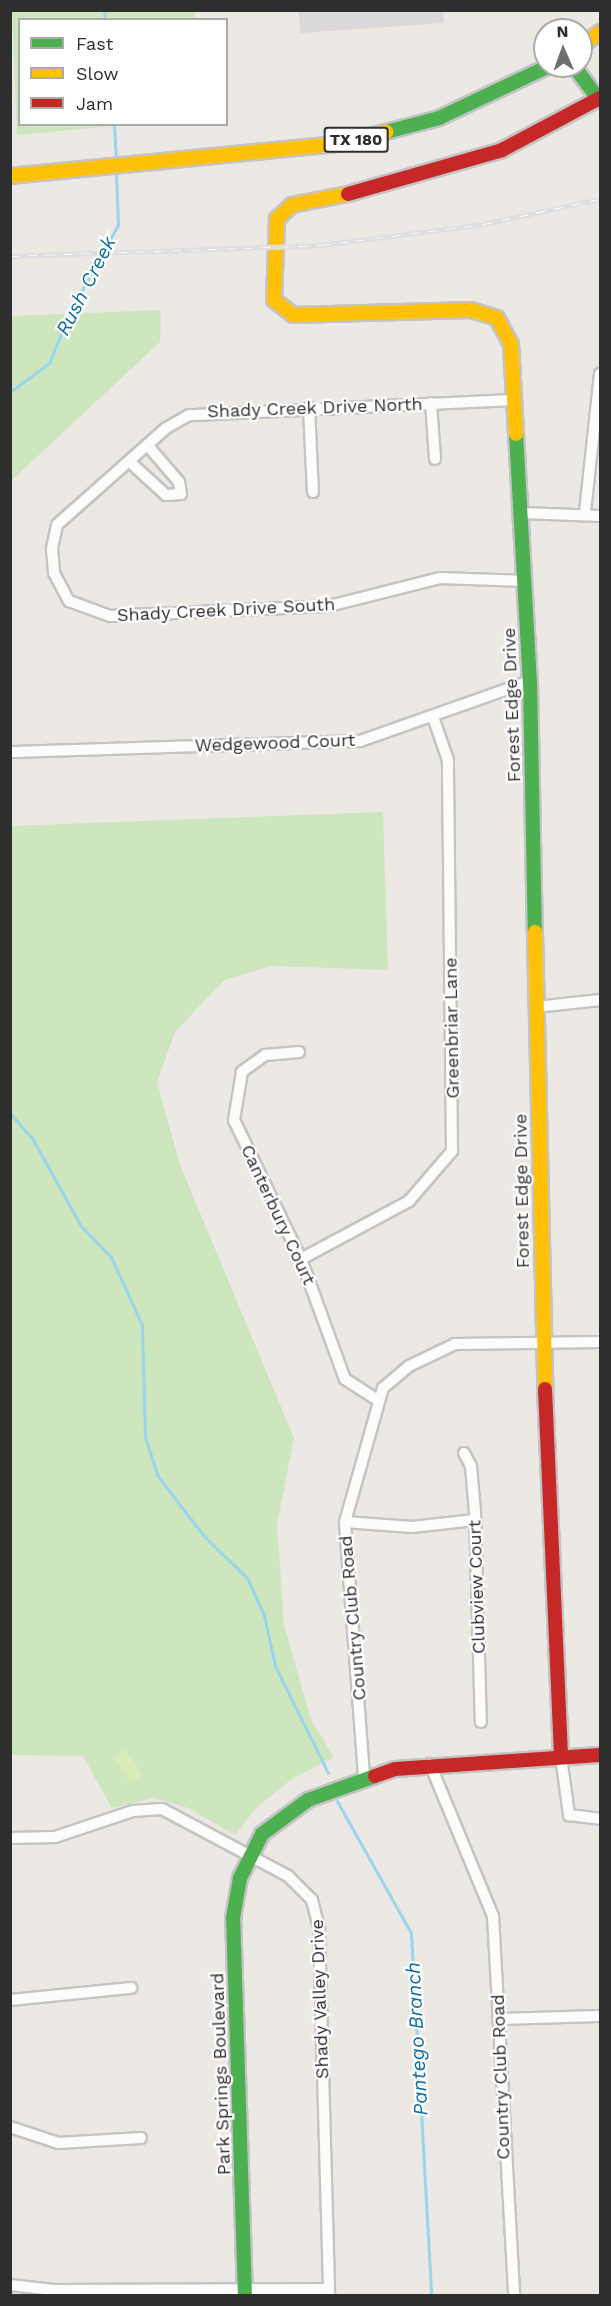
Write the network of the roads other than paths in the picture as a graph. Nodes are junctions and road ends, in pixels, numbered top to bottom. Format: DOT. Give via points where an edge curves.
graph roads {
  1 [pos="533,74"];
  2 [pos="583,78"];
  3 [pos="599,99"];
  4 [pos="10,176"];
  5 [pos="600,374"];
  6 [pos="513,400"];
  7 [pos="431,403"];
  8 [pos="309,408"];
  9 [pos="148,446"];
  10 [pos="435,459"];
  11 [pos="132,464"];
  12 [pos="313,492"];
  13 [pos="585,512"];
  14 [pos="522,513"];
  15 [pos="600,516"];
  16 [pos="526,581"];
  17 [pos="69,601"];
  18 [pos="530,681"];
  19 [pos="433,717"];
  20 [pos="10,752"];
  21 [pos="600,1000"];
  22 [pos="536,1006"];
  23 [pos="299,1052"];
  24 [pos="301,1259"];
  25 [pos="600,1342"];
  26 [pos="544,1344"];
  27 [pos="379,1401"];
  28 [pos="464,1453"];
  29 [pos="475,1520"];
  30 [pos="345,1522"];
  31 [pos="481,1722"];
  32 [pos="600,1755"];
  33 [pos="561,1757"];
  34 [pos="430,1764"];
  35 [pos="364,1776"];
  36 [pos="600,1819"];
  37 [pos="10,1838"];
  38 [pos="249,1854"];
  39 [pos="130,1988"];
  40 [pos="10,2000"];
  41 [pos="600,2016"];
  42 [pos="498,2019"];
  43 [pos="10,2127"];
  44 [pos="141,2138"];
  45 [pos="10,2285"];
  46 [pos="329,2292"];
  47 [pos="245,2293"];
  48 [pos="514,2295"];
  1 -- 4 [label="street, TX 180" via="473,105 376,136 299,151"];
  2 -- 3 [label="street"];
  3 -- 6 [label="street, Forest Edge Drive" via="502,150 392,184 292,205 277,219 271,290 283,309 309,318 486,313 497,318 511,344"];
  5 -- 13 [label="street"];
  6 -- 7 [label="street, Shady Creek Drive North"];
  6 -- 14 [label="street, Forest Edge Drive"];
  7 -- 8 [label="street, Shady Creek Drive North"];
  7 -- 10 [label="street"];
  8 -- 9 [label="street, Shady Creek Drive North" via="189,415"];
  8 -- 12 [label="street"];
  9 -- 11 [label="street, Shady Creek Drive North"];
  9 -- 11 [label="street" via="179,482 181,494 166,495"];
  11 -- 17 [label="street, Shady Creek Drive North" via="57,525 54,573"];
  13 -- 14 [label="street"];
  13 -- 15 [label="street"];
  14 -- 16 [label="street, Forest Edge Drive"];
  16 -- 17 [label="street, Shady Creek Drive South" via="440,578 350,603 270,610 110,616"];
  16 -- 18 [label="street, Forest Edge Drive"];
  18 -- 19 [label="street, Wedgewood Court"];
  18 -- 22 [label="street, Forest Edge Drive"];
  19 -- 20 [label="street, Wedgewood Court" via="335,744"];
  19 -- 24 [label="street, Greenbriar Lane" via="448,760 452,1151 410,1201"];
  21 -- 22 [label="street"];
  22 -- 26 [label="street, Forest Edge Drive"];
  23 -- 24 [label="street, Canterbury Court" via="252,1062 237,1080 233,1113"];
  24 -- 27 [label="street, Canterbury Court" via="345,1379"];
  25 -- 26 [label="street, Country Club Road"];
  26 -- 27 [label="street, Country Club Road" via="456,1344 393,1377"];
  26 -- 33 [label="street, Forest Edge Drive"];
  27 -- 30 [label="street, Country Club Road"];
  28 -- 29 [label="street, Clubview Court" via="471,1466"];
  29 -- 30 [label="street" via="412,1527"];
  29 -- 31 [label="street, Clubview Court"];
  30 -- 35 [label="street, Country Club Road"];
  32 -- 33 [label="street"];
  33 -- 34 [label="street"];
  33 -- 36 [label="street" via="569,1815"];
  34 -- 35 [label="street"];
  34 -- 42 [label="street, Country Club Road" via="493,1916"];
  35 -- 38 [label="street" via="287,1811"];
  37 -- 38 [label="street, Shady Valley Drive" via="56,1837 152,1808 173,1811"];
  38 -- 46 [label="street, Shady Valley Drive" via="304,1889 318,1913"];
  38 -- 47 [label="street, Park Springs Boulevard" via="233,1918"];
  39 -- 40 [label="street"];
  41 -- 42 [label="street"];
  42 -- 48 [label="street, Country Club Road"];
  43 -- 44 [label="street" via="58,2144"];
  45 -- 47 [label="street, Shady Valley Drive"];
  46 -- 47 [label="street, Shady Valley Drive"];
}
